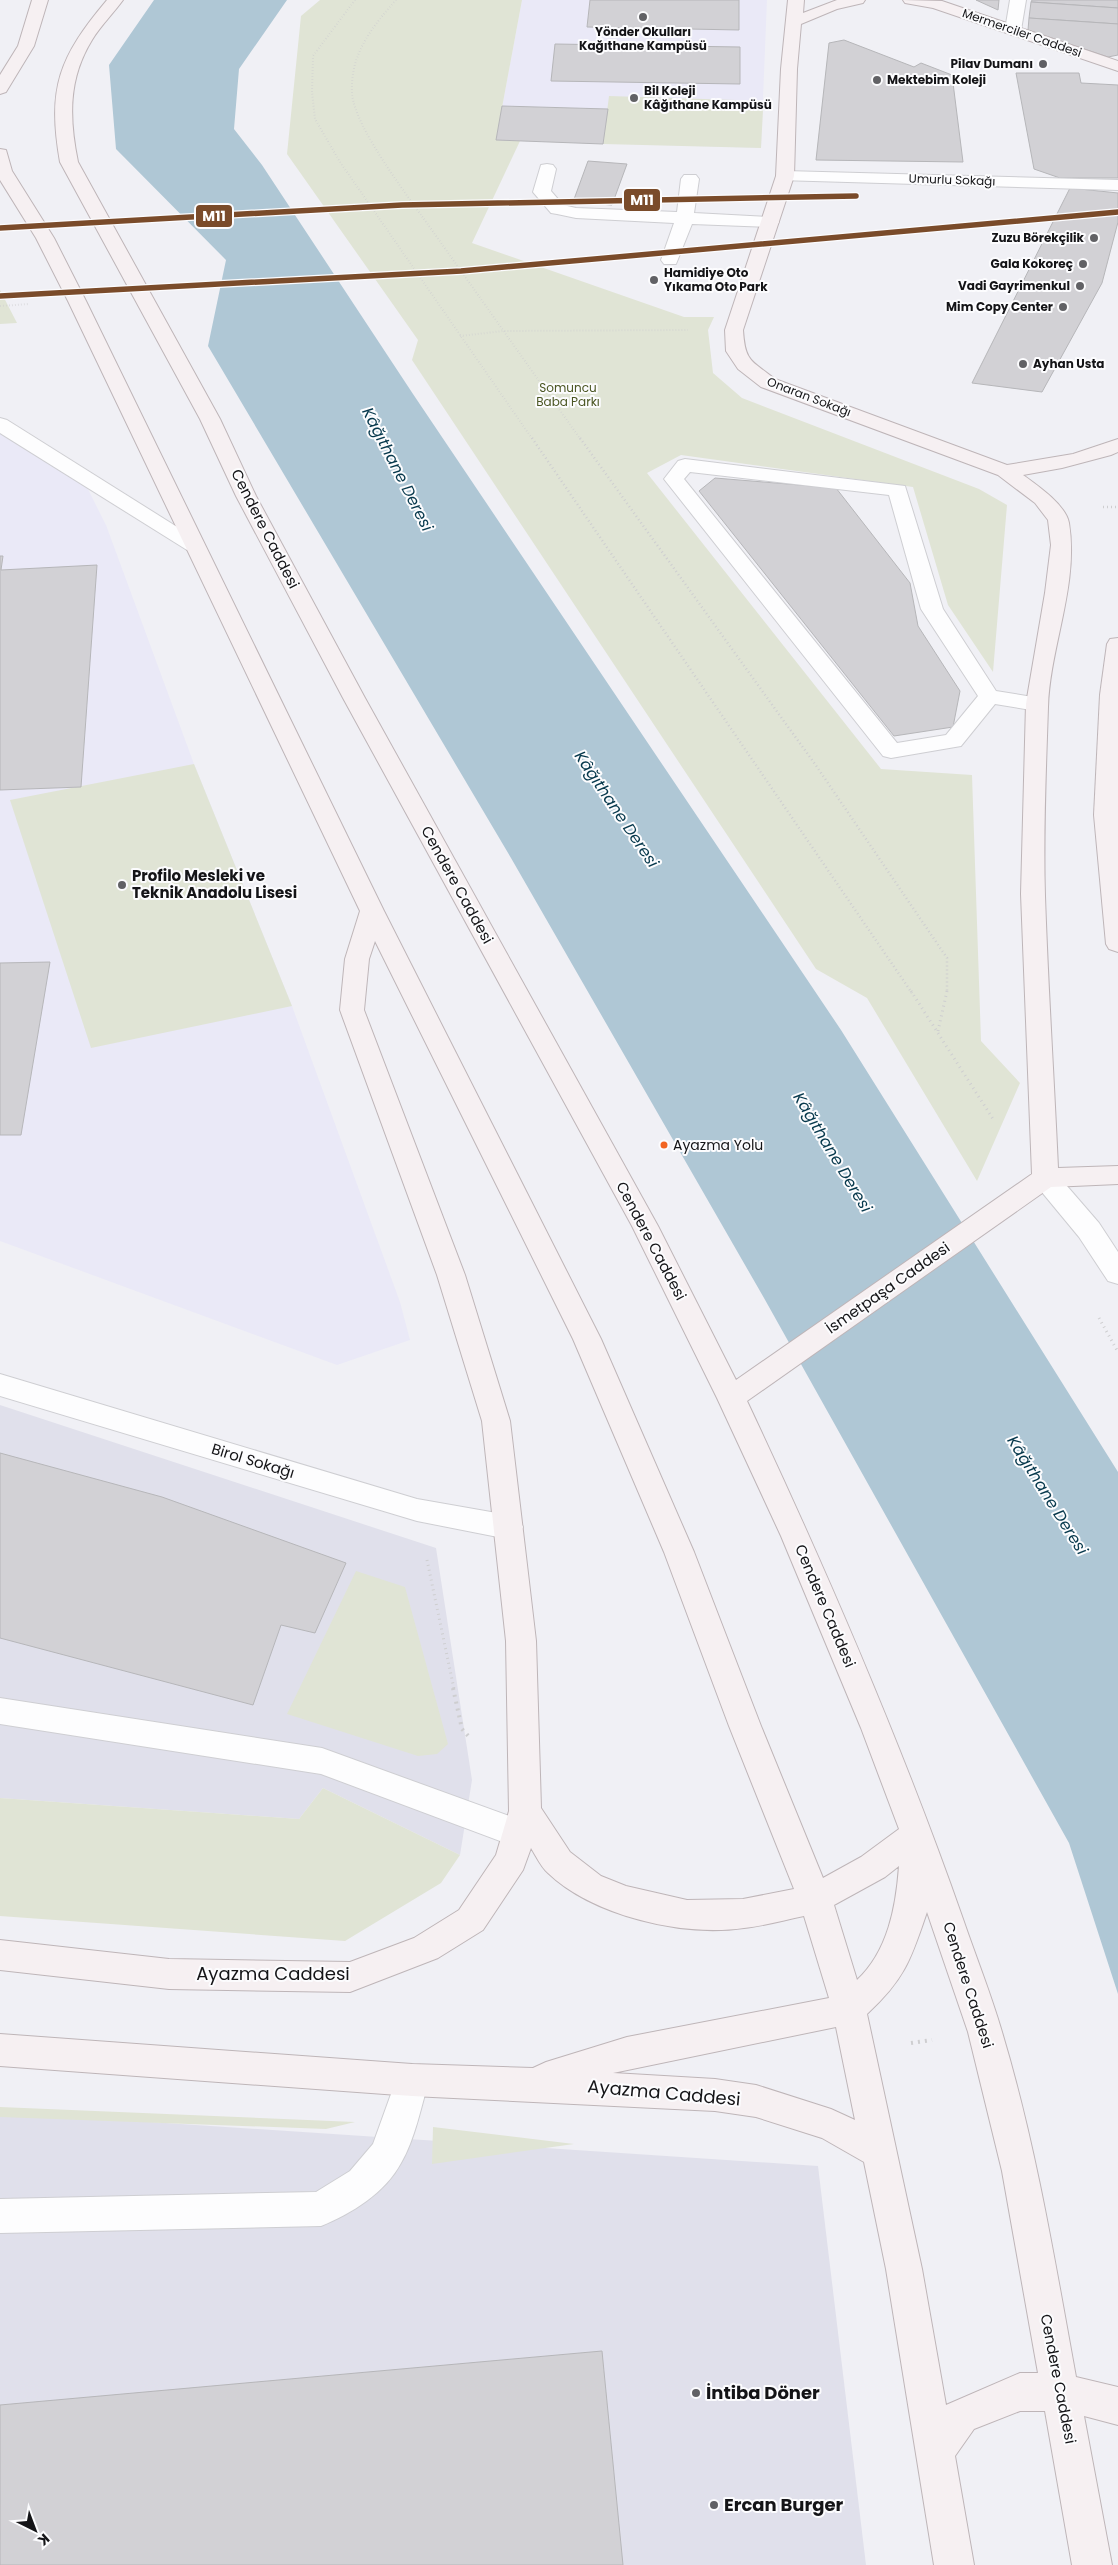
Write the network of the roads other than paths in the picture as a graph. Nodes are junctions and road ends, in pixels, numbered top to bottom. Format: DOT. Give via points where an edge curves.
graph roads {
  1 [pos="40,0"];
  2 [pos="115,0"];
  3 [pos="796,0"];
  4 [pos="857,0"];
  5 [pos="911,0"];
  6 [pos="1018,0"];
  7 [pos="931,2"];
  8 [pos="796,21"];
  9 [pos="1013,30"];
  10 [pos="1118,66"];
  11 [pos="0,89"];
  12 [pos="0,154"];
  13 [pos="547,169"];
  14 [pos="785,176"];
  15 [pos="690,179"];
  16 [pos="1118,185"];
  17 [pos="685,218"];
  18 [pos="770,222"];
  19 [pos="670,260"];
  20 [pos="0,424"];
  21 [pos="1118,445"];
  22 [pos="1005,471"];
  23 [pos="194,546"];
  24 [pos="1118,644"];
  25 [pos="989,696"];
  26 [pos="1037,704"];
  27 [pos="372,911"];
  28 [pos="1118,944"];
  29 [pos="1118,1175"];
  30 [pos="1045,1178"];
  31 [pos="1118,1274"];
  32 [pos="0,1385"];
  33 [pos="731,1398"];
  34 [pos="508,1527"];
  35 [pos="0,1711"];
  36 [pos="522,1822"];
  37 [pos="917,1834"];
  38 [pos="815,1899"];
  39 [pos="0,1956"];
  40 [pos="849,2009"];
  41 [pos="0,2050"];
  42 [pos="412,2080"];
  43 [pos="528,2084"];
  44 [pos="880,2152"];
  45 [pos="0,2216"];
  46 [pos="1061,2392"];
  47 [pos="1118,2406"];
  48 [pos="934,2454"];
  49 [pos="954,2565"];
  50 [pos="1092,2565"];
  1 -- 11 [label="main road" via="26,46"];
  2 -- 33 [label="main road, Cendere Caddesi" via="86,35 64,84 61,107 69,162 210,419 246,496 354,698 644,1226"];
  3 -- 8 [label="main road, Onaran Sokağı"];
  4 -- 8 [label="main road"];
  5 -- 7 [label="main road, Mermerciler Caddesi"];
  6 -- 9 [label="street"];
  7 -- 9 [label="main road, Mermerciler Caddesi"];
  8 -- 14 [label="main road, Onaran Sokağı" via="790,69"];
  9 -- 10 [label="main road, Mermerciler Caddesi"];
  12 -- 23 [label="main road" via="3,171 45,238"];
  13 -- 17 [label="street" via="542,192 556,209 576,213"];
  14 -- 16 [label="street, Umurlu Sokağı"];
  14 -- 18 [label="main road, Onaran Sokağı"];
  15 -- 17 [label="street"];
  17 -- 18 [label="street"];
  17 -- 19 [label="street"];
  18 -- 22 [label="main road, Onaran Sokağı" via="734,330 735,351 745,365 768,383"];
  20 -- 23 [label="street"];
  21 -- 22 [label="main road" via="1059,464"];
  22 -- 26 [label="main road" via="1042,499 1058,520 1056,594"];
  23 -- 27 [label="main road"];
  24 -- 28 [label="main road" via="1111,695 1106,815"];
  25 -- 25 [label="street" via="932,609 898,490 685,465 674,479 891,751 953,741"];
  25 -- 26 [label="street"];
  26 -- 30 [label="main road" via="1033,894"];
  27 -- 34 [label="main road" via="357,959 352,1010 451,1275 496,1421"];
  27 -- 38 [label="main road" via="587,1339 679,1552"];
  29 -- 30 [label="main road"];
  30 -- 31 [label="street" via="1089,1230"];
  30 -- 33 [label="main road, İsmetpaşa Caddesi"];
  32 -- 34 [label="street, Birol Sokağı" via="417,1510"];
  33 -- 37 [label="main road, Cendere Caddesi" via="796,1536 877,1728"];
  34 -- 36 [label="main road" via="521,1641"];
  35 -- 36 [label="street" via="322,1761"];
  36 -- 38 [label="main road" via="558,1862 589,1886 623,1900 696,1915 743,1914"];
  36 -- 39 [label="main road, Ayazma Caddesi" via="511,1860 471,1920 426,1948 350,1978 169,1974"];
  37 -- 38 [label="main road" via="873,1867"];
  37 -- 40 [label="main road" via="914,1904 897,1951 878,1982"];
  37 -- 46 [label="main road, Cendere Caddesi" via="985,2032 1020,2171"];
  38 -- 40 [label="main road"];
  40 -- 43 [label="main road, Ayazma Caddesi" via="627,2053"];
  40 -- 44 [label="main road"];
  41 -- 42 [label="main road, Ayazma Caddesi"];
  42 -- 43 [label="main road, Ayazma Caddesi"];
  42 -- 45 [label="street" via="388,2153 363,2183 321,2209"];
  43 -- 44 [label="main road, Ayazma Caddesi" via="637,2089 756,2101 831,2125"];
  44 -- 48 [label="main road" via="904,2269"];
  46 -- 47 [label="main road"];
  46 -- 48 [label="main road" via="1020,2392 960,2416"];
  46 -- 50 [label="main road, Cendere Caddesi"];
  48 -- 49 [label="main road"];
}
